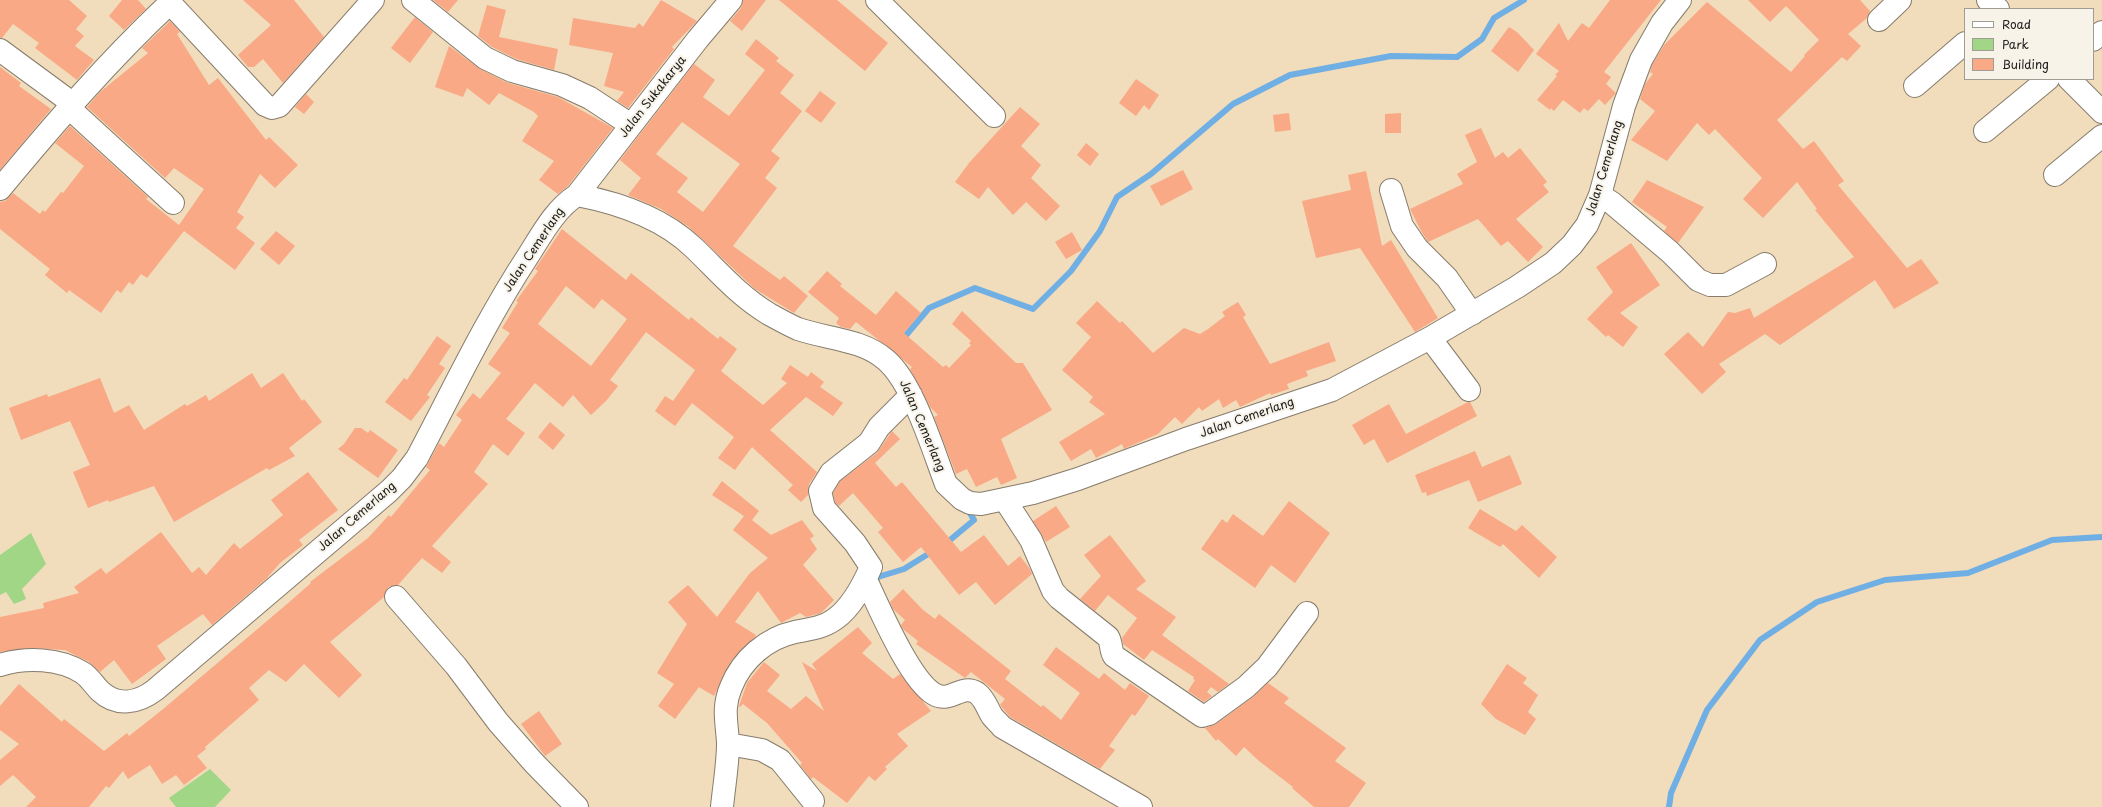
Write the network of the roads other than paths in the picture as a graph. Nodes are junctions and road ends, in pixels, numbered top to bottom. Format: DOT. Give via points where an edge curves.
graph roads {
  1 [pos="413,0"];
  2 [pos="731,0"];
  3 [pos="877,0"];
  4 [pos="1680,0"];
  5 [pos="1900,0"];
  6 [pos="1988,0"];
  7 [pos="2012,0"];
  8 [pos="171,1"];
  9 [pos="366,3"];
  10 [pos="1997,8"];
  11 [pos="2004,8"];
  12 [pos="1879,20"];
  13 [pos="2102,32"];
  14 [pos="2094,39"];
  15 [pos="1964,44"];
  16 [pos="0,50"];
  17 [pos="2047,80"];
  18 [pos="2070,80"];
  19 [pos="1915,86"];
  20 [pos="70,105"];
  21 [pos="2102,112"];
  22 [pos="994,116"];
  23 [pos="631,125"];
  24 [pos="1984,131"];
  25 [pos="2102,136"];
  26 [pos="2055,175"];
  27 [pos="0,188"];
  28 [pos="1391,190"];
  29 [pos="577,195"];
  30 [pos="1600,195"];
  31 [pos="173,203"];
  32 [pos="1766,264"];
  33 [pos="1472,314"];
  34 [pos="1430,338"];
  35 [pos="1469,390"];
  36 [pos="911,396"];
  37 [pos="1005,500"];
  38 [pos="866,580"];
  39 [pos="396,597"];
  40 [pos="1307,613"];
  41 [pos="0,666"];
  42 [pos="728,744"];
  43 [pos="813,801"];
  44 [pos="577,807"];
  45 [pos="722,807"];
  46 [pos="1141,807"];
  1 -- 23 [label="street" via="485,58 512,71 576,91"];
  2 -- 23 [label="street, Jalan Sukakarya"];
  3 -- 22 [label="street"];
  4 -- 30 [label="street, Jalan Cemerlang" via="1662,23 1641,60 1624,106"];
  5 -- 12 [label="street"];
  6 -- 10 [label="street"];
  7 -- 11 [label="street"];
  8 -- 9 [label="street" via="265,105 272,108 279,106"];
  8 -- 20 [label="street"];
  13 -- 14 [label="street"];
  15 -- 19 [label="street"];
  16 -- 20 [label="street"];
  17 -- 24 [label="street"];
  18 -- 21 [label="street"];
  20 -- 27 [label="street"];
  20 -- 31 [label="street"];
  23 -- 29 [label="street, Jalan Sukakarya"];
  25 -- 26 [label="street"];
  28 -- 33 [label="street" via="1402,226 1417,248 1447,278"];
  29 -- 36 [label="street, Jalan Cemerlang" via="640,213 670,228 694,247 720,276 769,314 797,328 866,347 886,360 898,373"];
  29 -- 41 [label="street, Jalan Cemerlang" via="568,201 550,222 503,294 417,458 402,478 155,690 133,702 118,701 107,697 92,680 69,666 40,660"];
  30 -- 32 [label="street" via="1670,252 1698,280 1710,285 1726,285"];
  30 -- 33 [label="street, Jalan Cemerlang" via="1587,225 1572,245 1553,263"];
  33 -- 34 [label="street, Jalan Cemerlang"];
  34 -- 35 [label="street"];
  34 -- 37 [label="street, Jalan Cemerlang" via="1332,390 1186,438 1078,479"];
  36 -- 37 [label="street, Jalan Cemerlang" via="946,484 970,503 982,504"];
  36 -- 38 [label="street" via="879,427 869,442 831,474 820,491 824,508 855,543 871,567"];
  37 -- 40 [label="street" via="1031,540 1052,591 1108,637 1112,642 1114,656 1202,716 1209,714 1246,687 1267,667"];
  38 -- 42 [label="street" via="848,606 835,619 817,629 777,638 763,646 744,664 727,697 724,715"];
  38 -- 46 [label="street" via="903,655 916,676 929,690 944,697 968,690 976,693 1002,727"];
  39 -- 44 [label="street" via="456,666 498,722"];
  42 -- 43 [label="street" via="762,750 780,760"];
  42 -- 45 [label="street"];
}
